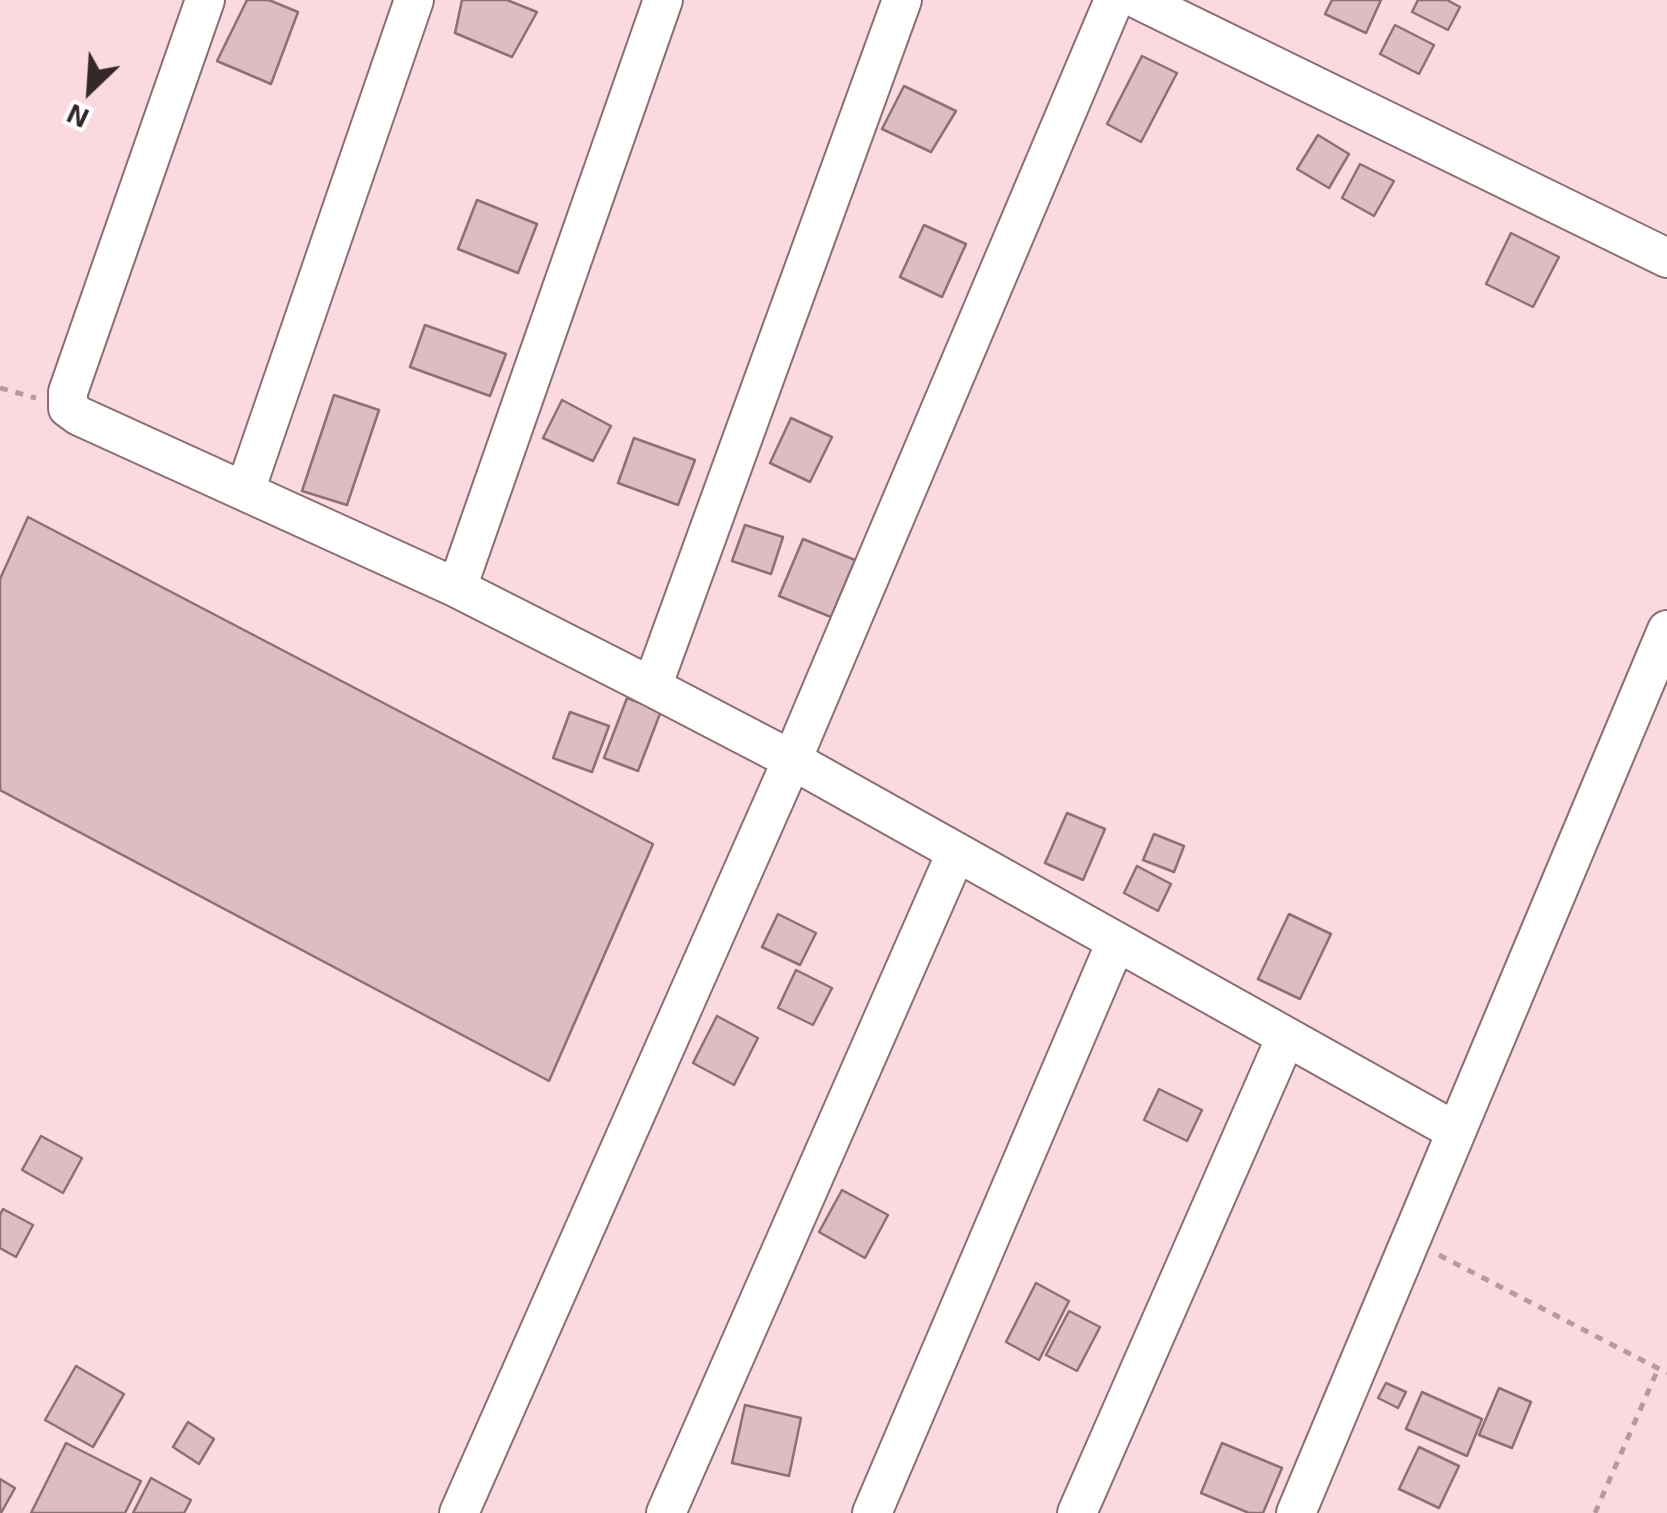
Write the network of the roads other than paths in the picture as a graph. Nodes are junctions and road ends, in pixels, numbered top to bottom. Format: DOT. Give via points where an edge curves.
graph roads {
  1 [pos="205,0"];
  2 [pos="414,0"];
  3 [pos="663,0"];
  4 [pos="902,0"];
  5 [pos="1114,0"];
  6 [pos="1139,0"];
  7 [pos="1667,258"];
  8 [pos="245,490"];
  9 [pos="457,588"];
  10 [pos="1667,630"];
  11 [pos="652,687"];
  12 [pos="792,760"];
  13 [pos="956,852"];
  14 [pos="1116,942"];
  15 [pos="1286,1037"];
  16 [pos="1454,1131"];
  17 [pos="459,1513"];
  18 [pos="666,1513"];
  19 [pos="872,1513"];
  20 [pos="1078,1513"];
  21 [pos="1296,1513"];
  1 -- 8 [label="street" via="68,392 68,408"];
  2 -- 8 [label="street"];
  3 -- 9 [label="street"];
  4 -- 11 [label="street"];
  5 -- 12 [label="street"];
  6 -- 7 [label="street"];
  8 -- 9 [label="street"];
  9 -- 11 [label="street"];
  10 -- 16 [label="street"];
  11 -- 12 [label="street"];
  12 -- 13 [label="street"];
  12 -- 17 [label="street"];
  13 -- 14 [label="street"];
  13 -- 18 [label="street"];
  14 -- 15 [label="street"];
  14 -- 19 [label="street"];
  15 -- 16 [label="street"];
  15 -- 20 [label="street"];
  16 -- 21 [label="street"];
}
